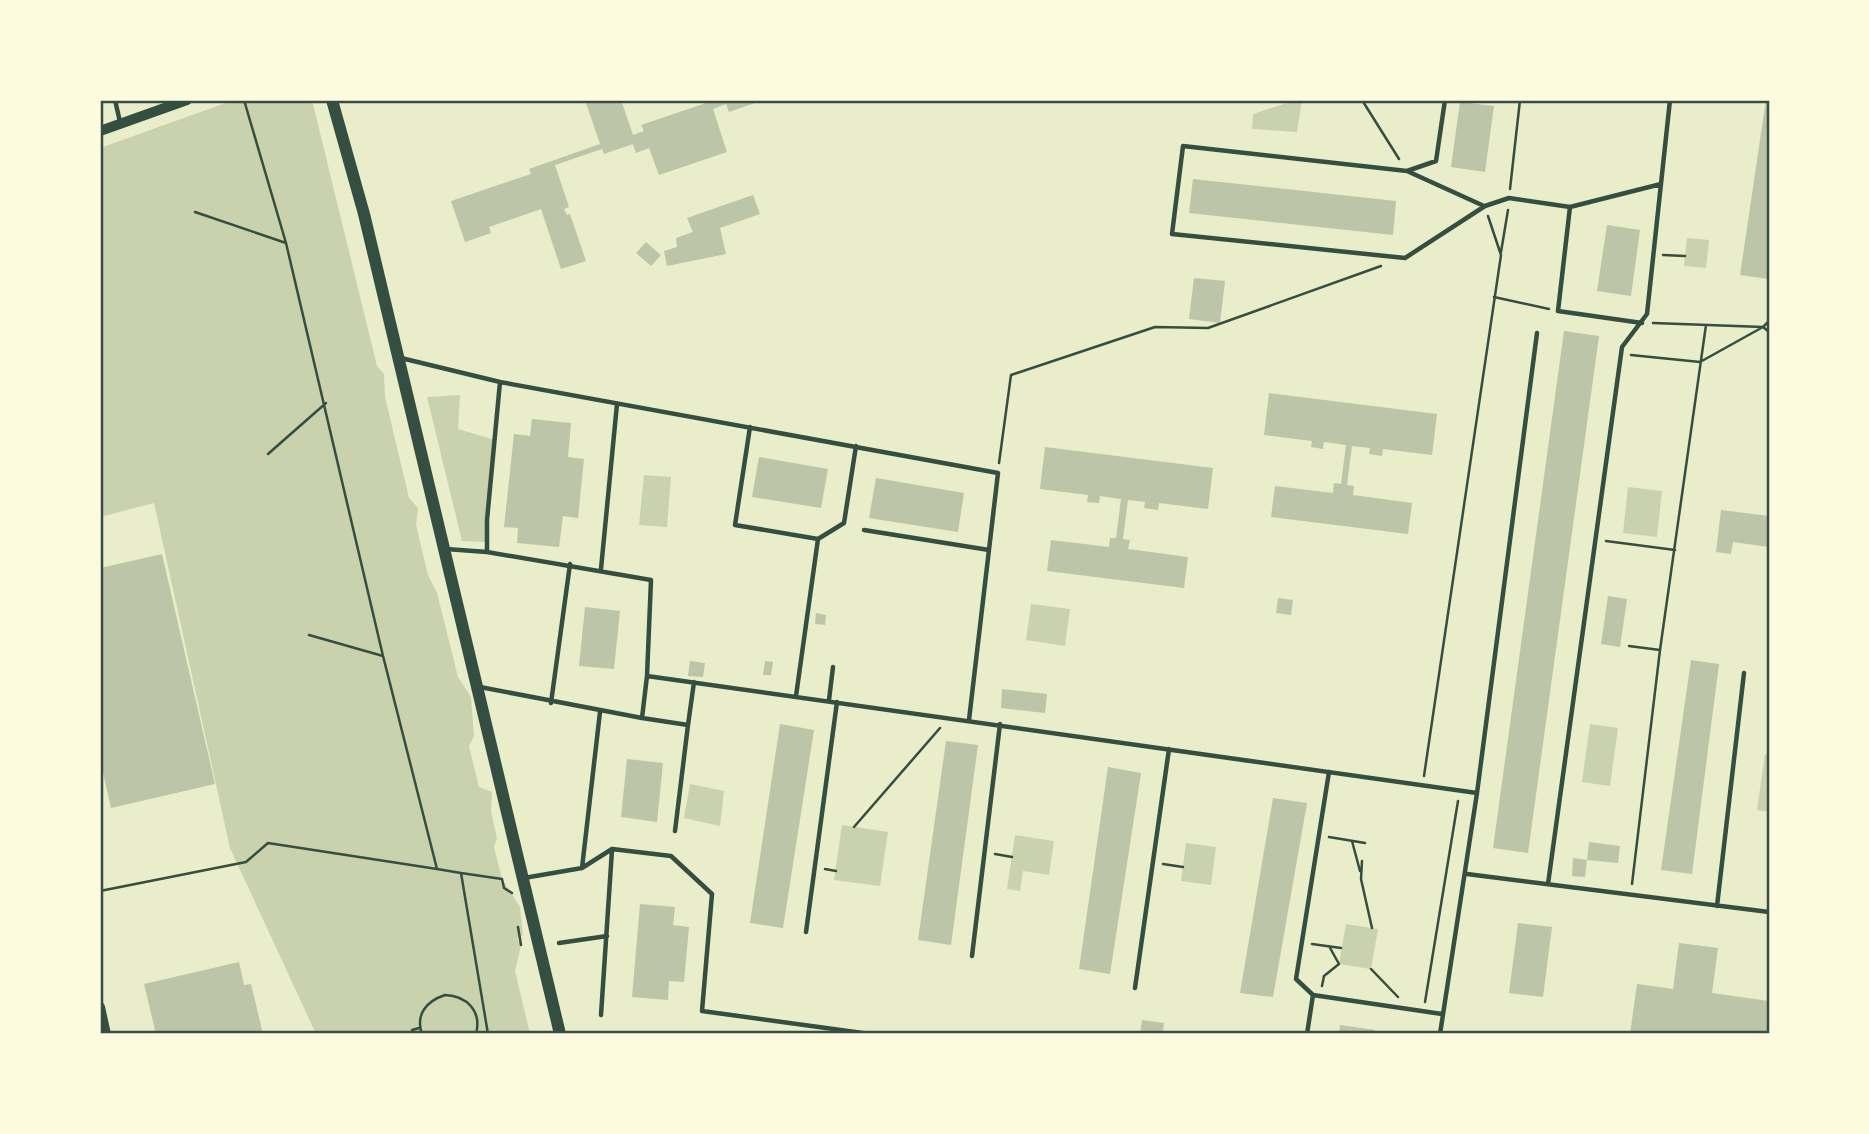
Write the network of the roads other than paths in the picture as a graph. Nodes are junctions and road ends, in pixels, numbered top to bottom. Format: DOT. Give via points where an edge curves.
graph roads {
  1 [pos="115,100"];
  2 [pos="187,100"];
  3 [pos="332,100"];
  4 [pos="1445,100"];
  5 [pos="1668,101"];
  6 [pos="120,123"];
  7 [pos="100,131"];
  8 [pos="1407,171"];
  9 [pos="1661,184"];
  10 [pos="1485,206"];
  11 [pos="1570,207"];
  12 [pos="1643,323"];
  13 [pos="1537,333"];
  14 [pos="397,357"];
  15 [pos="500,382"];
  16 [pos="617,404"];
  17 [pos="750,427"];
  18 [pos="856,446"];
  19 [pos="864,530"];
  20 [pos="818,540"];
  21 [pos="442,549"];
  22 [pos="989,550"];
  23 [pos="488,551"];
  24 [pos="570,564"];
  25 [pos="601,569"];
  26 [pos="833,667"];
  27 [pos="1744,673"];
  28 [pos="647,676"];
  29 [pos="694,682"];
  30 [pos="475,686"];
  31 [pos="796,696"];
  32 [pos="829,700"];
  33 [pos="837,702"];
  34 [pos="551,703"];
  35 [pos="600,712"];
  36 [pos="642,718"];
  37 [pos="969,720"];
  38 [pos="1000,724"];
  39 [pos="688,725"];
  40 [pos="1169,749"];
  41 [pos="1329,772"];
  42 [pos="1478,793"];
  43 [pos="675,831"];
  44 [pos="612,849"];
  45 [pos="582,868"];
  46 [pos="1467,874"];
  47 [pos="520,879"];
  48 [pos="1548,884"];
  49 [pos="1717,906"];
  50 [pos="1769,912"];
  51 [pos="806,932"];
  52 [pos="607,936"];
  53 [pos="559,943"];
  54 [pos="972,956"];
  55 [pos="1135,988"];
  56 [pos="1313,995"];
  57 [pos="100,1007"];
  58 [pos="1443,1014"];
  59 [pos="601,1015"];
  60 [pos="106,1034"];
  61 [pos="559,1034"];
  62 [pos="870,1034"];
  63 [pos="1307,1034"];
  64 [pos="1440,1034"];
  1 -- 6 [label="lane"];
  2 -- 6 [label="street"];
  3 -- 14 [label="main road"];
  4 -- 8 [label="lane" via="1436,161"];
  5 -- 9 [label="lane"];
  6 -- 7 [label="street"];
  8 -- 10 [label="lane"];
  8 -- 10 [label="lane" via="1183,146 1172,234 1405,258"];
  9 -- 11 [label="lane"];
  9 -- 12 [label="lane"];
  10 -- 11 [label="lane" via="1509,198"];
  11 -- 12 [label="lane" via="1558,311"];
  12 -- 48 [label="lane" via="1622,347"];
  13 -- 42 [label="lane"];
  14 -- 15 [label="lane"];
  14 -- 21 [label="main road"];
  15 -- 16 [label="lane"];
  15 -- 23 [label="lane"];
  16 -- 17 [label="lane"];
  16 -- 25 [label="lane"];
  17 -- 18 [label="lane"];
  17 -- 20 [label="lane" via="735,525"];
  18 -- 20 [label="lane" via="844,523"];
  18 -- 22 [label="lane" via="998,473"];
  19 -- 22 [label="lane"];
  20 -- 31 [label="lane"];
  21 -- 23 [label="lane"];
  21 -- 30 [label="main road"];
  22 -- 37 [label="lane"];
  23 -- 24 [label="lane"];
  24 -- 25 [label="lane"];
  24 -- 34 [label="lane"];
  25 -- 28 [label="lane" via="651,580"];
  26 -- 32 [label="lane"];
  27 -- 49 [label="lane"];
  28 -- 29 [label="lane"];
  28 -- 36 [label="lane"];
  29 -- 31 [label="lane"];
  29 -- 39 [label="lane"];
  30 -- 34 [label="lane"];
  30 -- 47 [label="main road"];
  31 -- 32 [label="lane"];
  32 -- 33 [label="lane"];
  33 -- 37 [label="lane"];
  33 -- 51 [label="lane"];
  34 -- 35 [label="lane"];
  35 -- 36 [label="lane"];
  35 -- 45 [label="lane"];
  36 -- 39 [label="lane"];
  37 -- 38 [label="lane"];
  38 -- 40 [label="lane"];
  38 -- 54 [label="lane"];
  39 -- 43 [label="lane"];
  40 -- 41 [label="lane"];
  40 -- 55 [label="lane"];
  41 -- 42 [label="lane"];
  41 -- 56 [label="lane" via="1296,979"];
  42 -- 46 [label="lane"];
  44 -- 45 [label="lane"];
  44 -- 52 [label="lane"];
  44 -- 62 [label="lane" via="671,856 712,894 702,1011"];
  45 -- 47 [label="lane"];
  46 -- 48 [label="lane"];
  46 -- 58 [label="lane"];
  47 -- 61 [label="main road"];
  48 -- 49 [label="lane"];
  49 -- 50 [label="lane"];
  52 -- 53 [label="lane"];
  52 -- 59 [label="lane"];
  56 -- 58 [label="lane"];
  56 -- 63 [label="lane"];
  57 -- 60 [label="street"];
  58 -- 64 [label="lane"];
}
